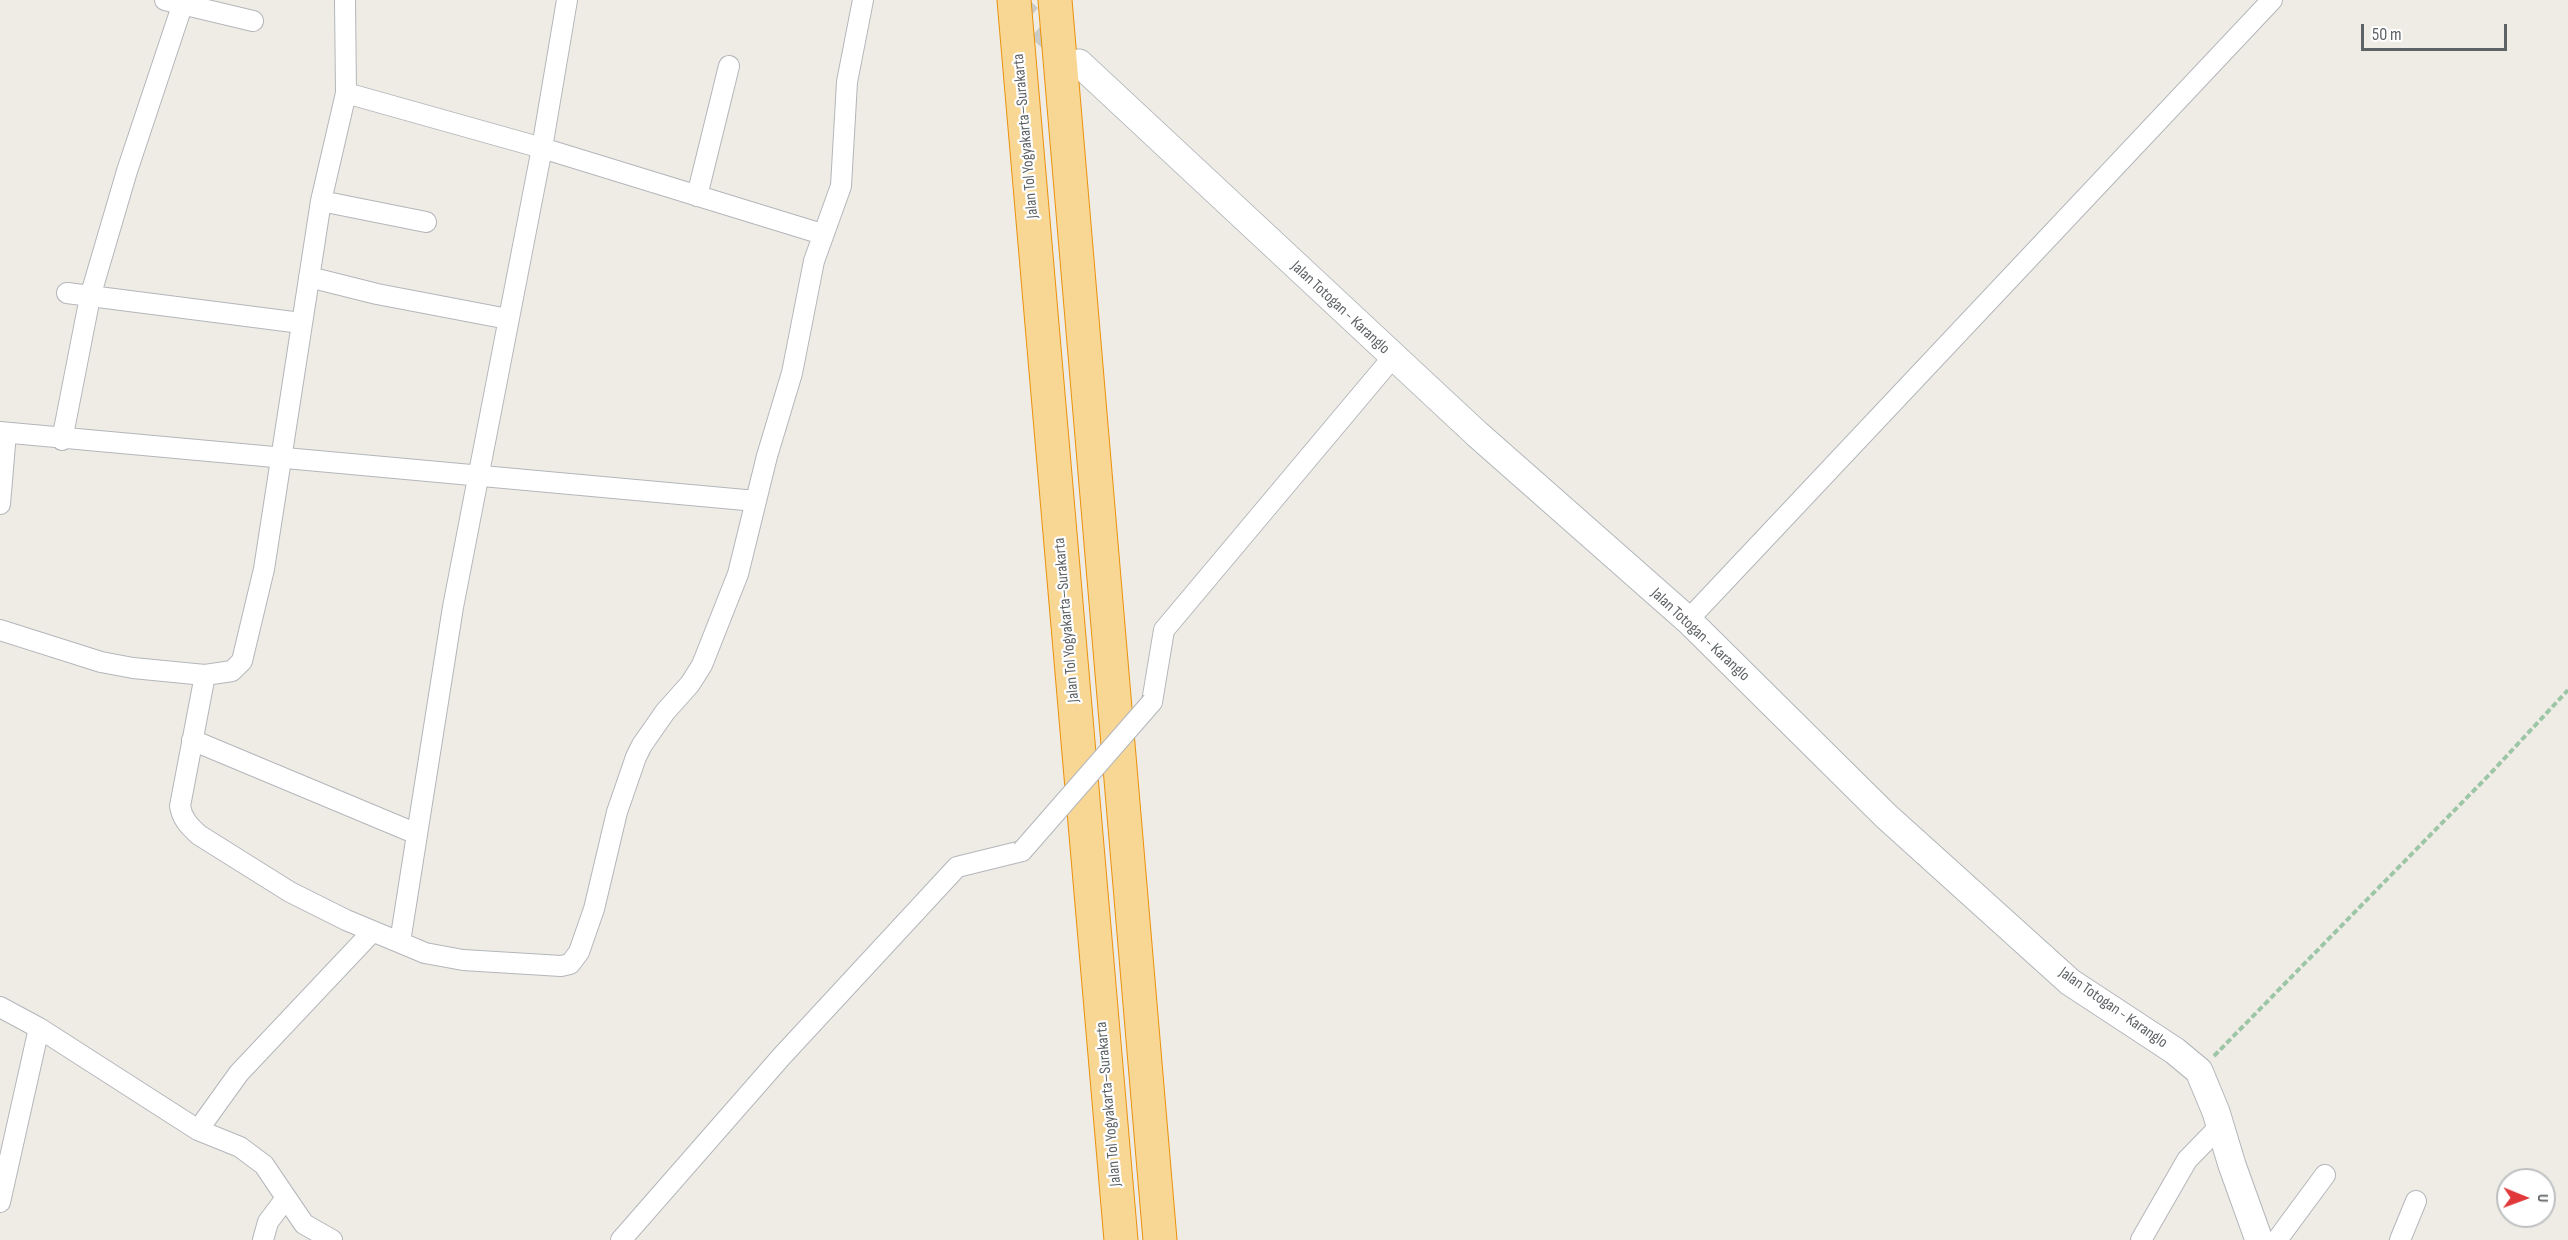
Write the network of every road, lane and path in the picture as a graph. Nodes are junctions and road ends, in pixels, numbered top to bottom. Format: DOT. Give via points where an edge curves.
graph roads {
  1 [pos="345,0"];
  2 [pos="567,0"];
  3 [pos="863,0"];
  4 [pos="1014,0"];
  5 [pos="1055,0"];
  6 [pos="2272,0"];
  7 [pos="177,2"];
  8 [pos="253,21"];
  9 [pos="1079,63"];
  10 [pos="729,66"];
  11 [pos="346,93"];
  12 [pos="542,148"];
  13 [pos="697,196"];
  14 [pos="321,201"];
  15 [pos="426,222"];
  16 [pos="822,234"];
  17 [pos="309,277"];
  18 [pos="67,293"];
  19 [pos="90,297"];
  20 [pos="508,319"];
  21 [pos="301,323"];
  22 [pos="1393,357"];
  23 [pos="3,433"];
  24 [pos="62,440"];
  25 [pos="282,459"];
  26 [pos="479,477"];
  27 [pos="756,501"];
  28 [pos="0,504"];
  29 [pos="1688,620"];
  30 [pos="0,630"];
  31 [pos="206,675"];
  32 [pos="2568,690"];
  33 [pos="192,740"];
  34 [pos="417,834"];
  35 [pos="372,932"];
  36 [pos="400,942"];
  37 [pos="0,1007"];
  38 [pos="39,1028"];
  39 [pos="2203,1078"];
  40 [pos="2218,1119"];
  41 [pos="198,1130"];
  42 [pos="2325,1175"];
  43 [pos="286,1198"];
  44 [pos="2416,1201"];
  45 [pos="0,1202"];
  46 [pos="263,1240"];
  47 [pos="332,1240"];
  48 [pos="621,1240"];
  49 [pos="1121,1240"];
  50 [pos="1160,1240"];
  51 [pos="2141,1240"];
  52 [pos="2259,1240"];
  53 [pos="2277,1240"];
  54 [pos="2400,1240"];
  1 -- 11 [label="street"];
  2 -- 12 [label="street"];
  3 -- 16 [label="street" via="847,82 841,186"];
  4 -- 49 [label="highway, Jalan Tol Yogyakarta–Surakarta"];
  5 -- 50 [label="highway"];
  6 -- 29 [label="street"];
  7 -- 8 [label="street"];
  7 -- 19 [label="street"];
  9 -- 22 [label="main road, Jalan Totogan - Karanglo"];
  10 -- 13 [label="street"];
  11 -- 12 [label="street"];
  11 -- 14 [label="street"];
  12 -- 13 [label="street"];
  12 -- 20 [label="street"];
  13 -- 16 [label="street"];
  14 -- 15 [label="street"];
  14 -- 17 [label="street"];
  16 -- 27 [label="street" via="792,373"];
  17 -- 20 [label="street"];
  17 -- 21 [label="street"];
  18 -- 19 [label="street"];
  19 -- 21 [label="street"];
  19 -- 24 [label="street"];
  20 -- 26 [label="street"];
  21 -- 25 [label="street"];
  22 -- 29 [label="main road, Jalan Totogan - Karanglo"];
  22 -- 48 [label="street, bridge" via="1164,630 1152,702 1022,851 957,867 782,1056"];
  23 -- 24 [label="street"];
  23 -- 28 [label="street"];
  24 -- 25 [label="street"];
  25 -- 26 [label="street"];
  25 -- 31 [label="street" via="264,569 242,661 232,671"];
  26 -- 27 [label="street"];
  26 -- 34 [label="street" via="453,607"];
  27 -- 36 [label="street" via="738,574 702,665 636,757 617,812 597,900 575,959 561,966 463,960 425,953"];
  29 -- 39 [label="main road, Jalan Totogan - Karanglo" via="1886,816 2070,982 2175,1051"];
  30 -- 31 [label="street" via="101,662"];
  31 -- 33 [label="street"];
  32 -- 39 [label="path"];
  33 -- 34 [label="street"];
  33 -- 35 [label="street" via="180,806 190,827 290,892"];
  34 -- 36 [label="street"];
  35 -- 36 [label="street"];
  35 -- 41 [label="street" via="239,1073"];
  37 -- 38 [label="street"];
  38 -- 41 [label="street"];
  38 -- 45 [label="street"];
  39 -- 40 [label="main road"];
  40 -- 51 [label="street" via="2187,1160"];
  40 -- 52 [label="main road"];
  41 -- 43 [label="street" via="240,1147 264,1165"];
  42 -- 53 [label="street"];
  43 -- 46 [label="street" via="268,1222"];
  43 -- 47 [label="street" via="304,1224"];
  44 -- 54 [label="street"];
}
